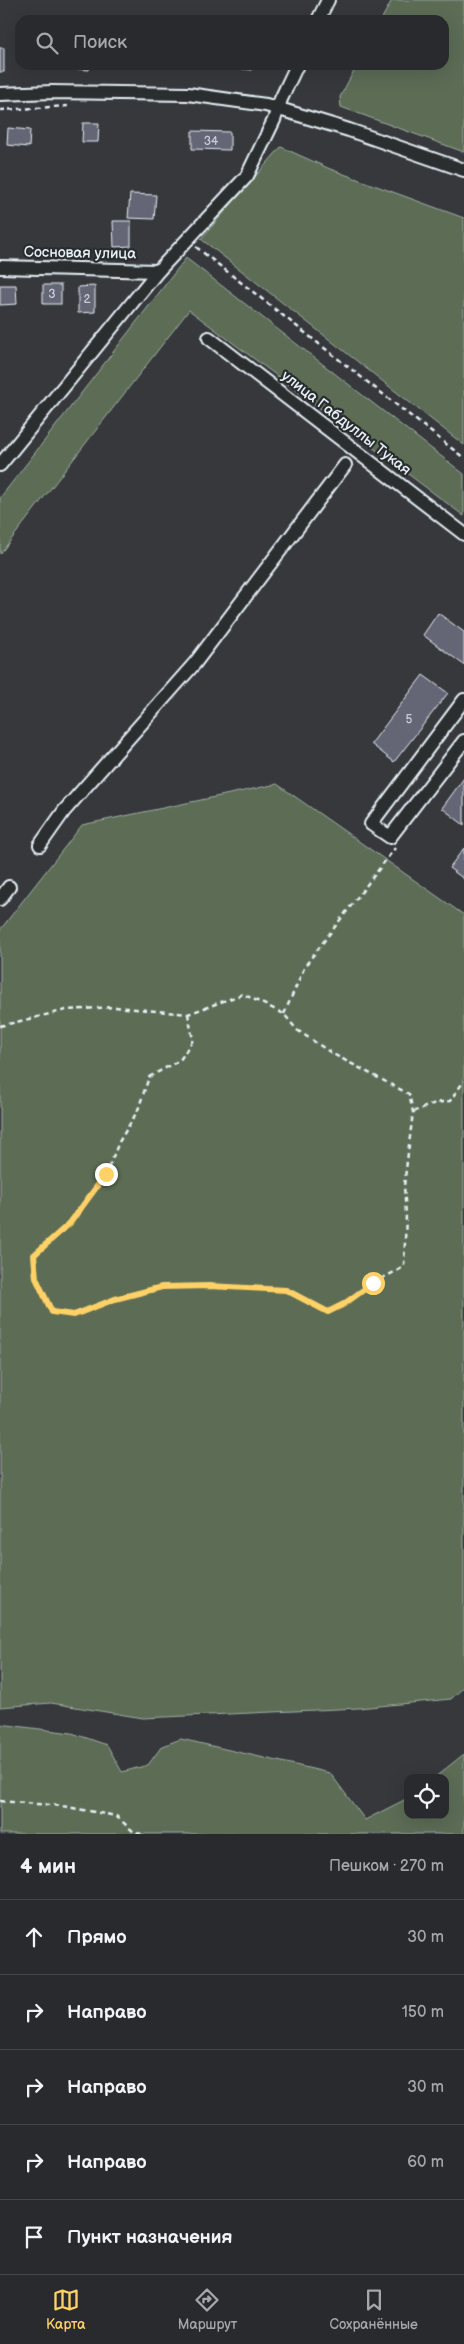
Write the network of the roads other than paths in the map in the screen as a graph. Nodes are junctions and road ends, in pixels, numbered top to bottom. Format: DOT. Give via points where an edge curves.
graph roads {
  1 [pos="328,0"];
  2 [pos="320,15"];
  3 [pos="295,70"];
  4 [pos="0,94"];
  5 [pos="278,108"];
  6 [pos="464,170"];
  7 [pos="0,268"];
  8 [pos="158,271"];
  9 [pos="209,338"];
  10 [pos="0,465"];
  11 [pos="345,465"];
  12 [pos="464,534"];
  13 [pos="464,700"];
  14 [pos="464,741"];
  15 [pos="40,845"];
  16 [pos="9,887"];
  17 [pos="0,899"];
  1 -- 2 [label="street"];
  3 -- 5 [label="street"];
  4 -- 5 [label="street" via="188,94"];
  5 -- 6 [label="street"];
  5 -- 8 [label="street" via="247,176"];
  7 -- 8 [label="street, Сосновая улица"];
  8 -- 10 [label="street"];
  9 -- 12 [label="street, улица Габдуллы Тукая"];
  11 -- 15 [label="street" via="195,663 64,811"];
  13 -- 14 [label="street" via="371,824 390,837"];
  16 -- 17 [label="street"];
}
